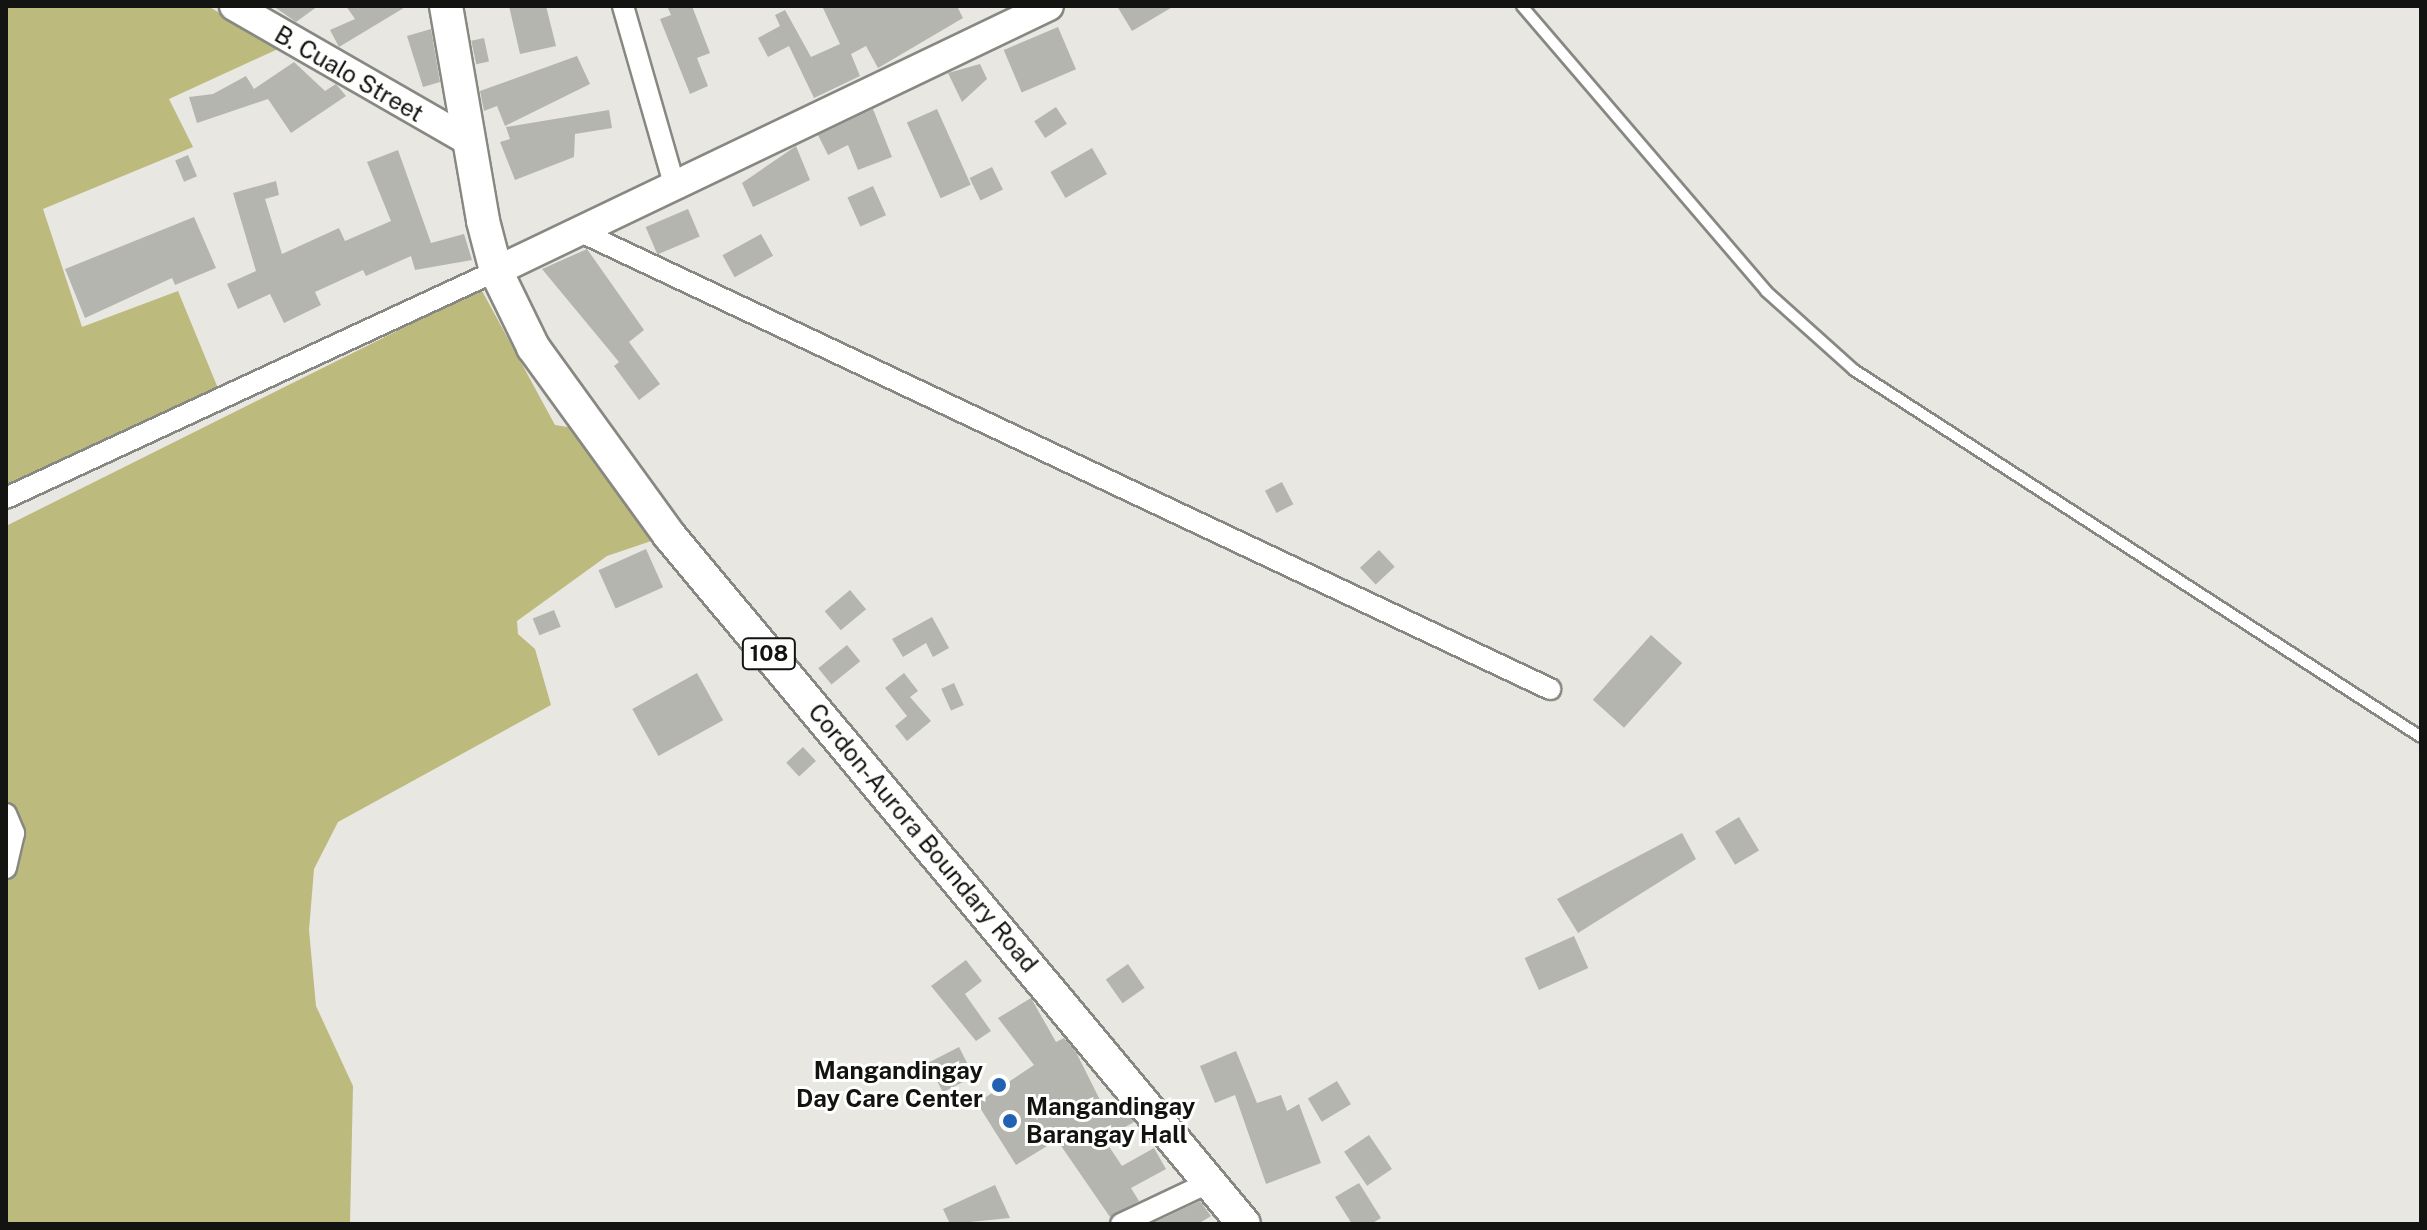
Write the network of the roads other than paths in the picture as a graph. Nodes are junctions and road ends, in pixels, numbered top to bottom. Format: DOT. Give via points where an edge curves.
graph roads {
  1 [pos="234,6"];
  2 [pos="446,6"];
  3 [pos="623,6"];
  4 [pos="1049,6"];
  5 [pos="1522,6"];
  6 [pos="465,139"];
  7 [pos="675,187"];
  8 [pos="579,231"];
  9 [pos="496,271"];
  10 [pos="6,498"];
  11 [pos="1550,689"];
  12 [pos="2421,737"];
  13 [pos="6,814"];
  14 [pos="6,868"];
  15 [pos="1210,1182"];
  16 [pos="1121,1224"];
  17 [pos="1244,1224"];
  1 -- 6 [label="street, B. Cualo Street"];
  2 -- 6 [label="main road, Cordon-Aurora Boundary Road / 108"];
  3 -- 7 [label="street"];
  4 -- 7 [label="street"];
  5 -- 12 [label="lane" via="1766,291 1854,370"];
  6 -- 9 [label="main road, Cordon-Aurora Boundary Road / 108"];
  7 -- 8 [label="street"];
  8 -- 9 [label="street"];
  8 -- 11 [label="street"];
  9 -- 10 [label="street"];
  9 -- 15 [label="main road, Cordon-Aurora Boundary Road / 108" via="533,347 669,535"];
  13 -- 14 [label="street" via="14,833"];
  15 -- 16 [label="street"];
  15 -- 17 [label="main road, Cordon-Aurora Boundary Road / 108"];
}
